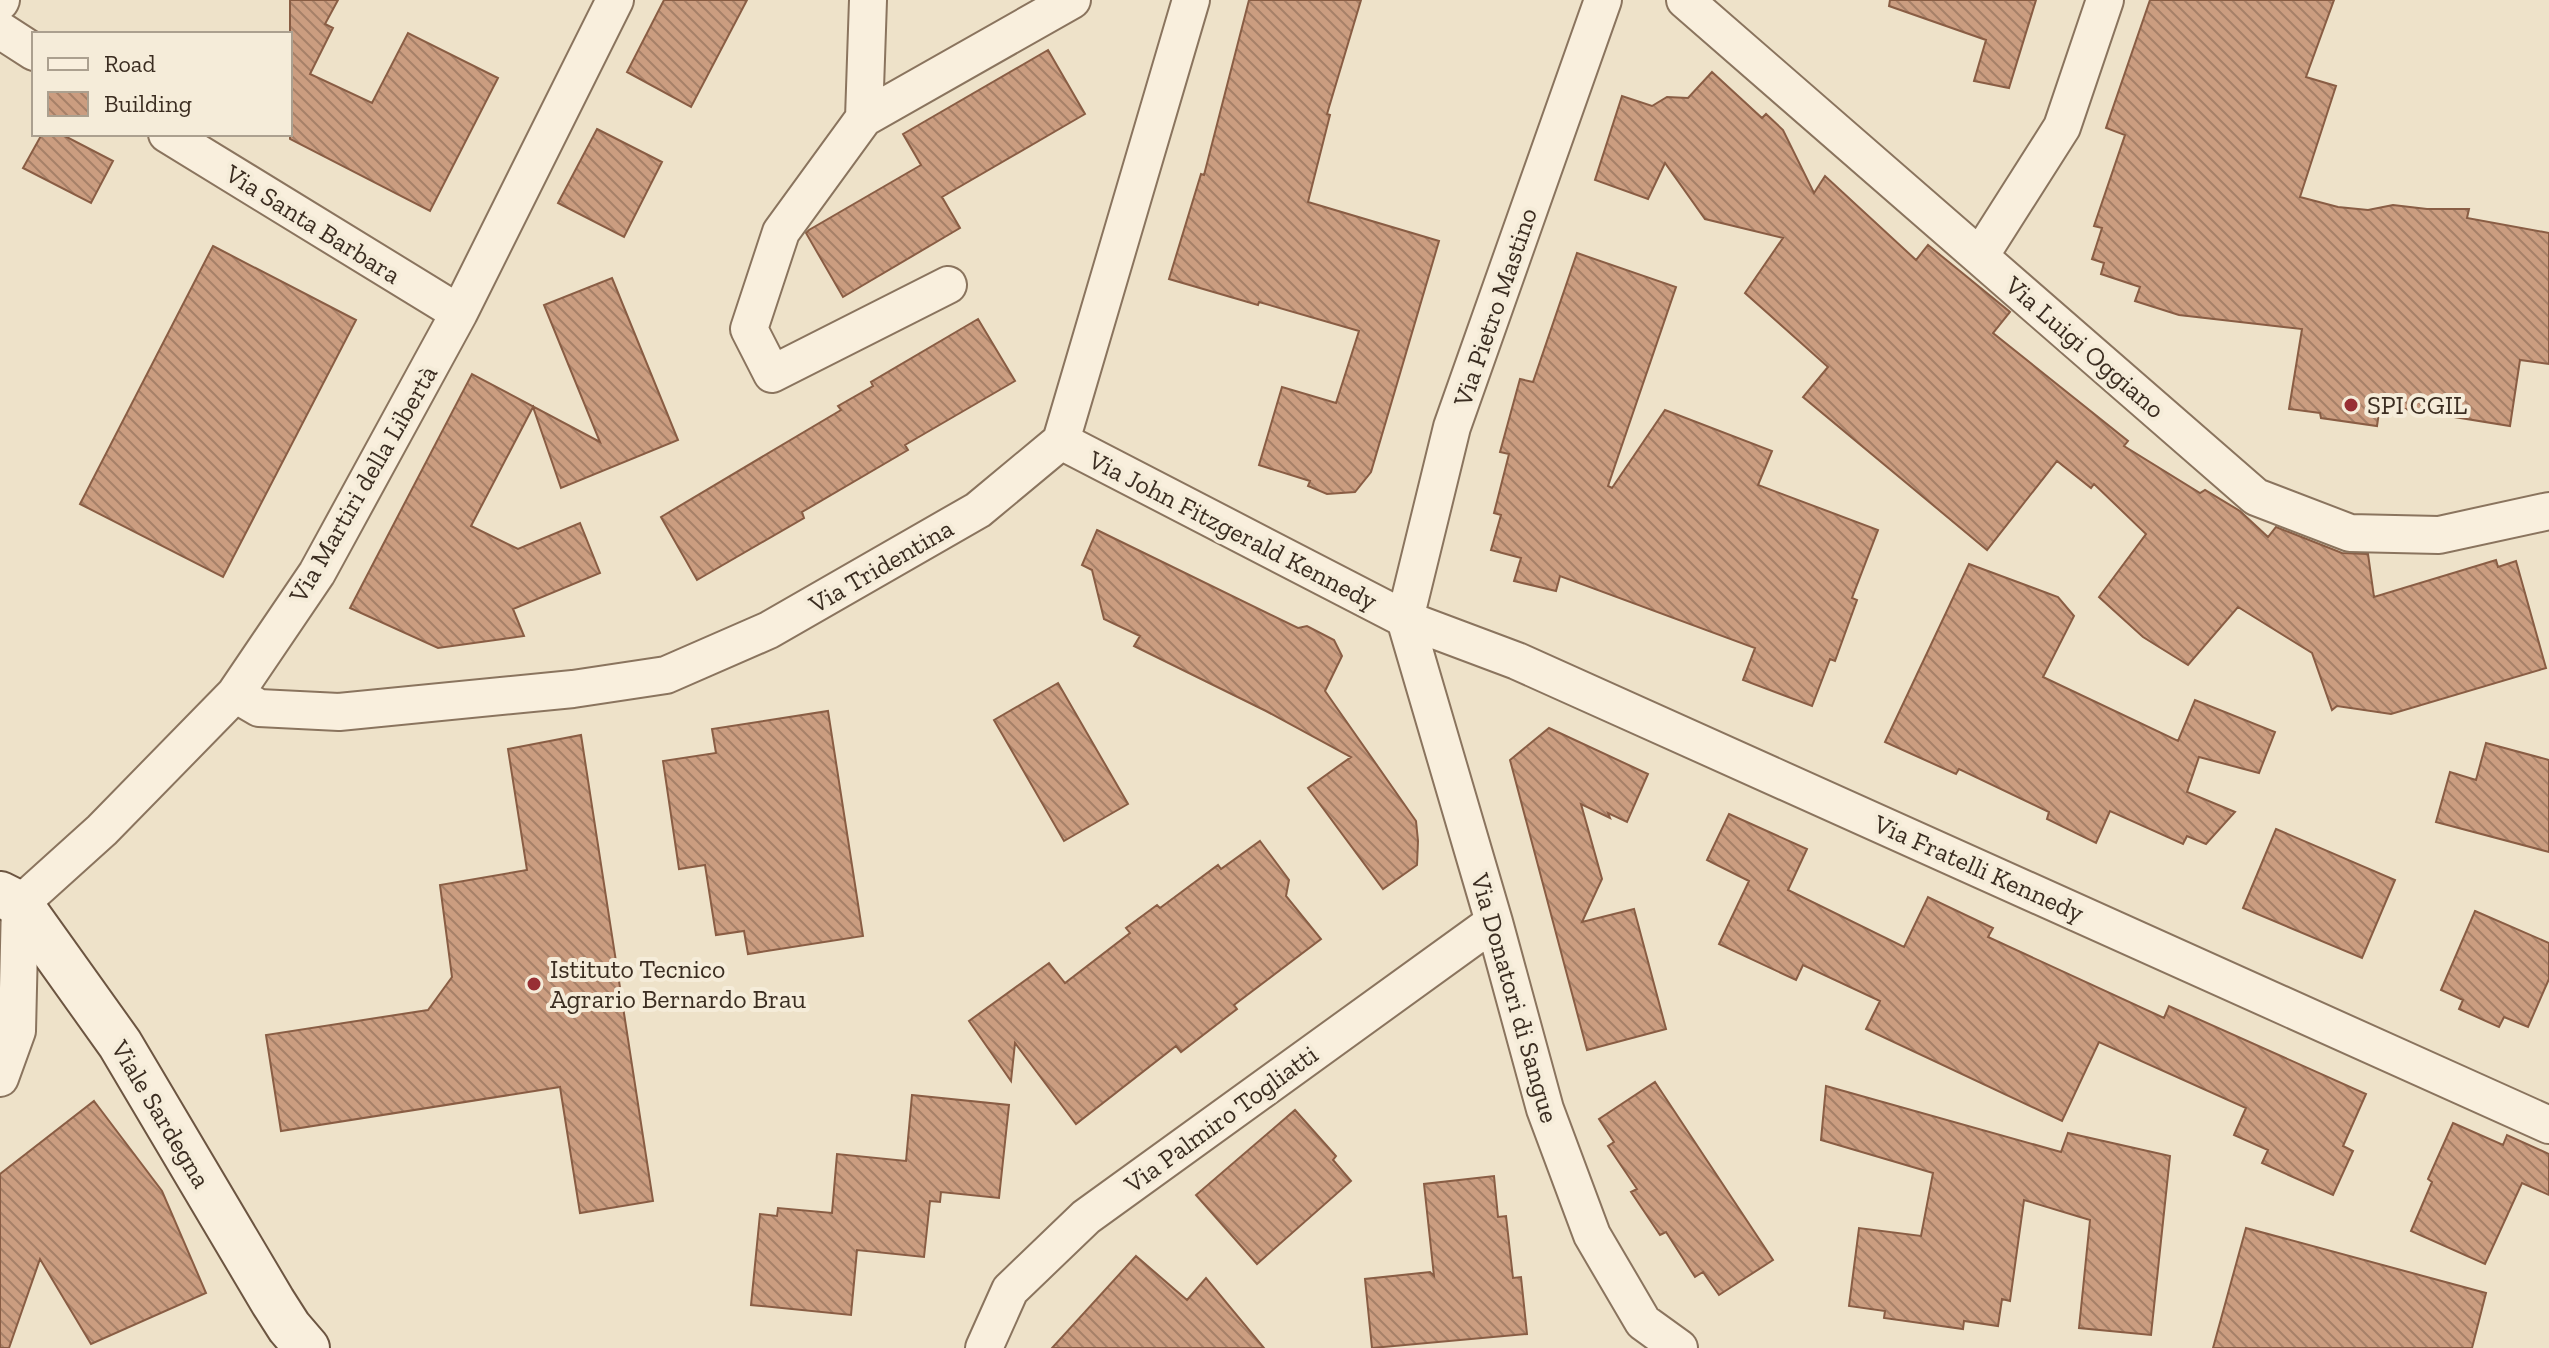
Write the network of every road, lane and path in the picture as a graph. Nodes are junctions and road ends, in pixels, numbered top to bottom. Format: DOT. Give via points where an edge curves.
graph roads {
  1 [pos="615,0"];
  2 [pos="868,0"];
  3 [pos="1072,0"];
  4 [pos="1191,0"];
  5 [pos="1603,0"];
  6 [pos="1685,0"];
  7 [pos="2105,0"];
  8 [pos="0,30"];
  9 [pos="32,51"];
  10 [pos="864,118"];
  11 [pos="170,136"];
  12 [pos="1980,256"];
  13 [pos="948,285"];
  14 [pos="459,313"];
  15 [pos="1061,441"];
  16 [pos="2549,511"];
  17 [pos="1405,619"];
  18 [pos="235,694"];
  19 [pos="10,899"];
  20 [pos="1494,922"];
  21 [pos="0,1078"];
  22 [pos="2549,1125"];
  23 [pos="307,1348"];
  24 [pos="984,1348"];
  25 [pos="1679,1348"];
  1 -- 14 [label="street, Via Martiri della Libertà"];
  2 -- 10 [label="street"];
  3 -- 10 [label="street"];
  4 -- 15 [label="street"];
  5 -- 17 [label="street, Via Pietro Mastino" via="1452,427"];
  6 -- 12 [label="street, Via Luigi Oggiano"];
  7 -- 12 [label="street" via="2062,127"];
  8 -- 9 [label="street"];
  10 -- 13 [label="street" via="781,232 749,329 772,374"];
  11 -- 14 [label="street, Via Santa Barbara"];
  12 -- 16 [label="street, Via Luigi Oggiano" via="2256,497 2350,533 2439,535"];
  14 -- 18 [label="street, Via Martiri della Libertà" via="317,573"];
  15 -- 17 [label="street, Via John Fitzgerald Kennedy"];
  15 -- 18 [label="street, Via Tridentina" via="978,510 769,630 666,675 339,712 259,708"];
  17 -- 20 [label="street, Via Donatori di Sangue"];
  17 -- 22 [label="street, Via Fratelli Kennedy" via="1517,661"];
  18 -- 19 [label="street, Via Martiri della Libertà" via="127,806"];
  19 -- 21 [label="street" via="17,1031"];
  19 -- 23 [label="street, Viale Sardegna" via="120,1044 273,1302"];
  20 -- 24 [label="street, Via Palmiro Togliatti" via="1086,1217 1010,1290"];
  20 -- 25 [label="street, Via Donatori di Sangue" via="1545,1109 1592,1235 1643,1322"];
}
